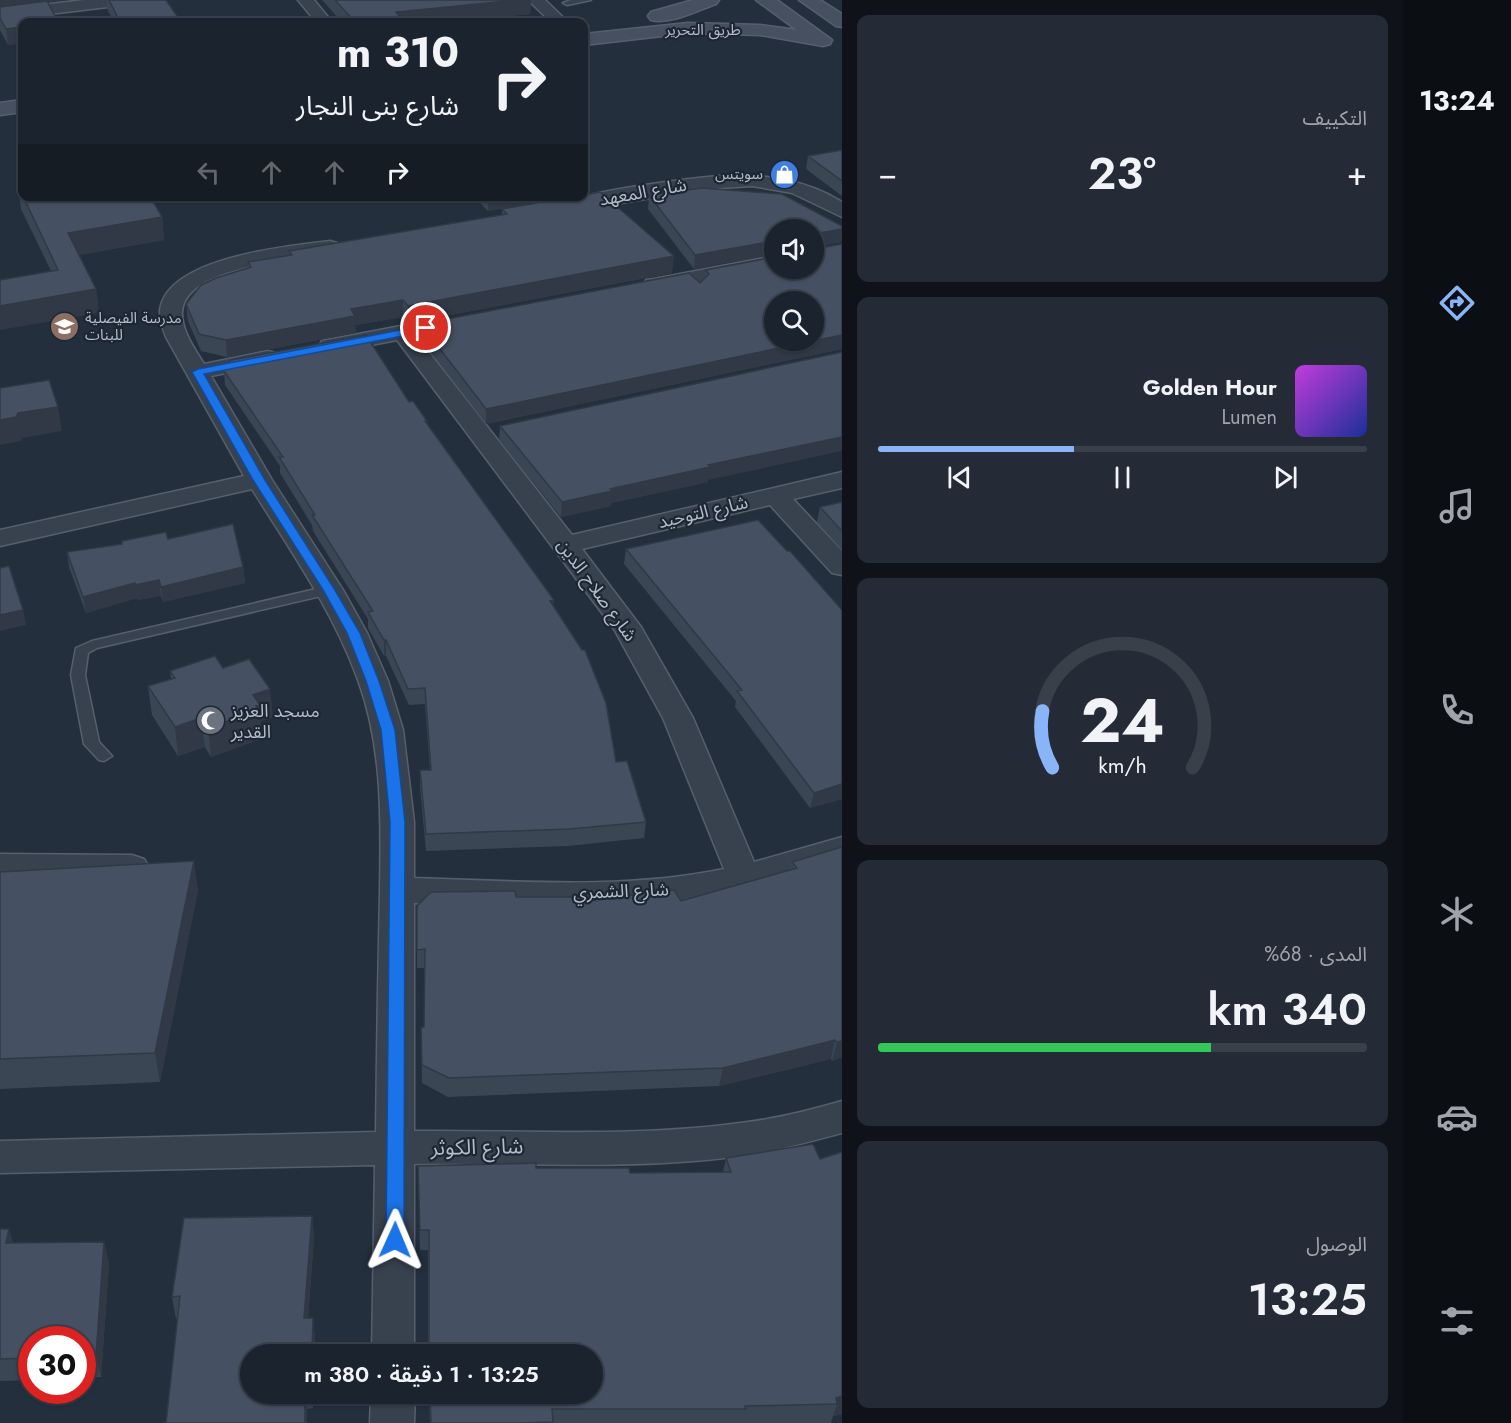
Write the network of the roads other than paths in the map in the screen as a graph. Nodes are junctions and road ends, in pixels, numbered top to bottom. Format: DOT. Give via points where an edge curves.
graph roads {
  1 [pos="124,0"];
  2 [pos="306,0"];
  3 [pos="536,0"];
  4 [pos="587,0"];
  5 [pos="710,0"];
  6 [pos="765,0"];
  7 [pos="808,0"];
  8 [pos="567,3"];
  9 [pos="0,15"];
  10 [pos="321,18"];
  11 [pos="556,18"];
  12 [pos="842,22"];
  13 [pos="588,25"];
  14 [pos="588,40"];
  15 [pos="823,40"];
  16 [pos="842,52"];
  17 [pos="18,107"];
  18 [pos="0,109"];
  19 [pos="837,207"];
  20 [pos="543,210"];
  21 [pos="358,242"];
  22 [pos="764,264"];
  23 [pos="634,289"];
  24 [pos="437,326"];
  25 [pos="403,333"];
  26 [pos="312,350"];
  27 [pos="289,354"];
  28 [pos="198,372"];
  29 [pos="259,480"];
  30 [pos="842,480"];
  31 [pos="775,495"];
  32 [pos="0,538"];
  33 [pos="565,545"];
  34 [pos="842,567"];
  35 [pos="329,590"];
  36 [pos="104,756"];
  37 [pos="842,849"];
  38 [pos="0,866"];
  39 [pos="164,867"];
  40 [pos="744,876"];
  41 [pos="396,890"];
  42 [pos="842,1117"];
  43 [pos="396,1148"];
  44 [pos="0,1157"];
  45 [pos="393,1344"];
  46 [pos="393,1404"];
  47 [pos="392,1423"];
  1 -- 9 [label="street"];
  2 -- 10 [label="street"];
  3 -- 11 [label="street"];
  4 -- 8 [label="lane"];
  5 -- 13 [label="street, طريق التحرير" via="658,16"];
  6 -- 15 [label="street"];
  7 -- 12 [label="street"];
  14 -- 15 [label="street, طريق التحرير" via="688,28 760,30"];
  15 -- 16 [label="street"];
  17 -- 18 [label="street"];
  19 -- 20 [label="street, شارع المعهد" via="795,187 724,179"];
  21 -- 28 [label="street" via="228,265 190,283 178,294 171,319"];
  22 -- 23 [label="street"];
  24 -- 25 [label="street"];
  25 -- 26 [label="street"];
  25 -- 33 [label="street, شارع صلاح الدين" via="490,432"];
  27 -- 28 [label="street"];
  28 -- 29 [label="street"];
  29 -- 32 [label="street"];
  29 -- 35 [label="street"];
  30 -- 31 [label="street, شارع التوحيد"];
  31 -- 33 [label="street, شارع التوحيد"];
  31 -- 34 [label="street"];
  33 -- 40 [label="street, شارع صلاح الدين" via="627,627 678,718"];
  35 -- 36 [label="lane" via="92,645 81,651 78,675 92,744"];
  35 -- 41 [label="street" via="353,633 388,730 398,822"];
  37 -- 40 [label="street, شارع الشمري"];
  38 -- 39 [label="street"];
  40 -- 41 [label="street, شارع الشمري" via="638,893"];
  41 -- 43 [label="street"];
  42 -- 43 [label="street, شارع الكوثر" via="786,1133 686,1146"];
  43 -- 44 [label="street, شارع الكوثر"];
  43 -- 45 [label="street"];
  46 -- 47 [label="street"];
}
